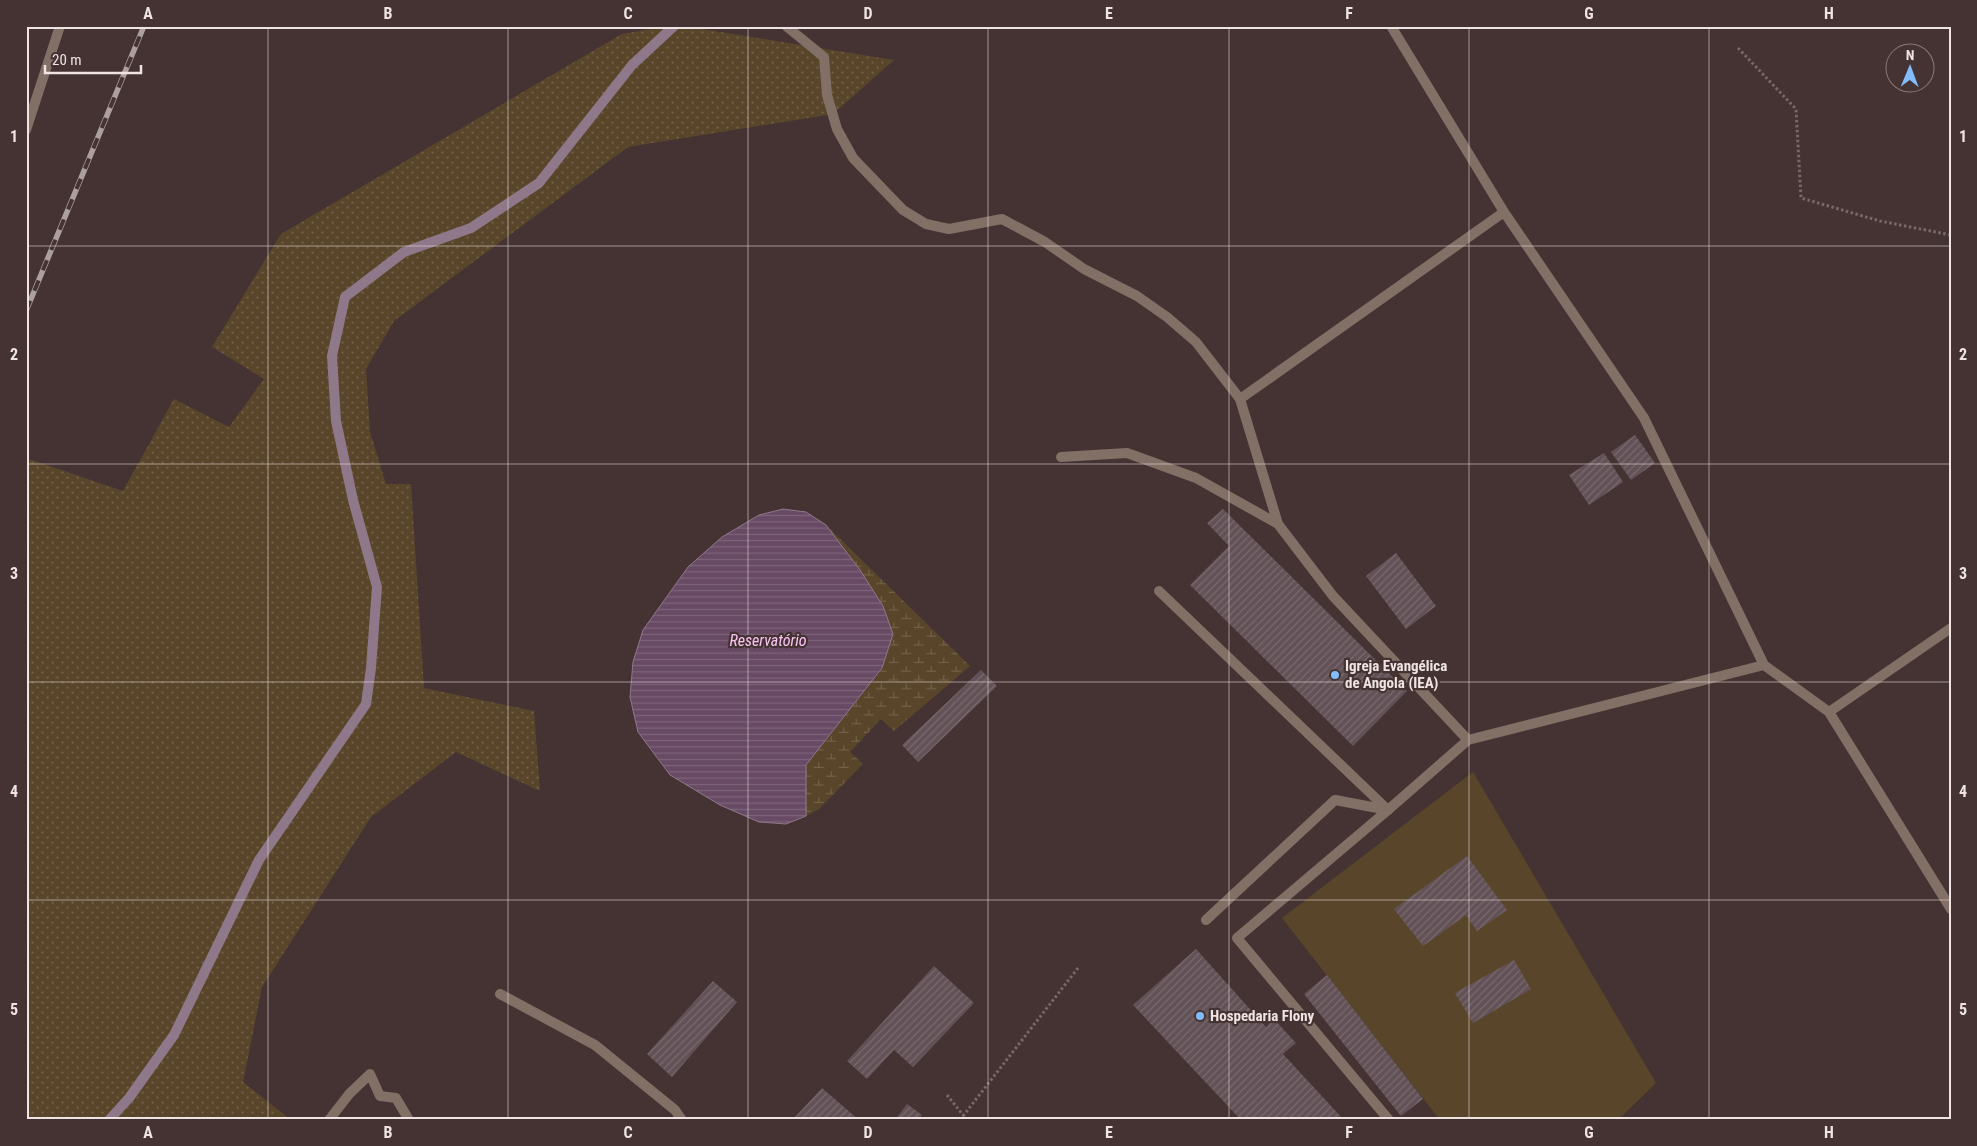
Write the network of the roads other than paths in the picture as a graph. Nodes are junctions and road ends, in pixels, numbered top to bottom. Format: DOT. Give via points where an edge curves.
graph roads {
  1 [pos="60,26"];
  2 [pos="786,26"];
  3 [pos="1391,26"];
  4 [pos="26,130"];
  5 [pos="1504,212"];
  6 [pos="1240,399"];
  7 [pos="1061,457"];
  8 [pos="1278,524"];
  9 [pos="1159,592"];
  10 [pos="1951,628"];
  11 [pos="1764,665"];
  12 [pos="1829,712"];
  13 [pos="1468,740"];
  14 [pos="1388,810"];
  15 [pos="1951,909"];
  16 [pos="1206,920"];
  17 [pos="500,994"];
  18 [pos="329,1120"];
  19 [pos="409,1120"];
  20 [pos="682,1120"];
  21 [pos="1389,1120"];
  1 -- 4 [label="street"];
  2 -- 6 [label="street" via="824,57 827,95 838,129 853,158 903,210 926,224 950,228 1002,219 1045,242 1084,269 1137,296 1166,317 1196,342"];
  3 -- 5 [label="street"];
  5 -- 6 [label="street"];
  5 -- 11 [label="street" via="1644,418"];
  6 -- 8 [label="street"];
  7 -- 8 [label="street" via="1127,453 1196,478"];
  8 -- 13 [label="street" via="1333,596"];
  9 -- 14 [label="street"];
  10 -- 12 [label="street"];
  11 -- 12 [label="street"];
  11 -- 13 [label="street"];
  12 -- 15 [label="street"];
  13 -- 14 [label="street"];
  14 -- 16 [label="street" via="1335,800"];
  14 -- 21 [label="street" via="1237,938"];
  17 -- 20 [label="street" via="595,1044 675,1110"];
  18 -- 19 [label="street" via="370,1074 380,1096 396,1098"];
}
